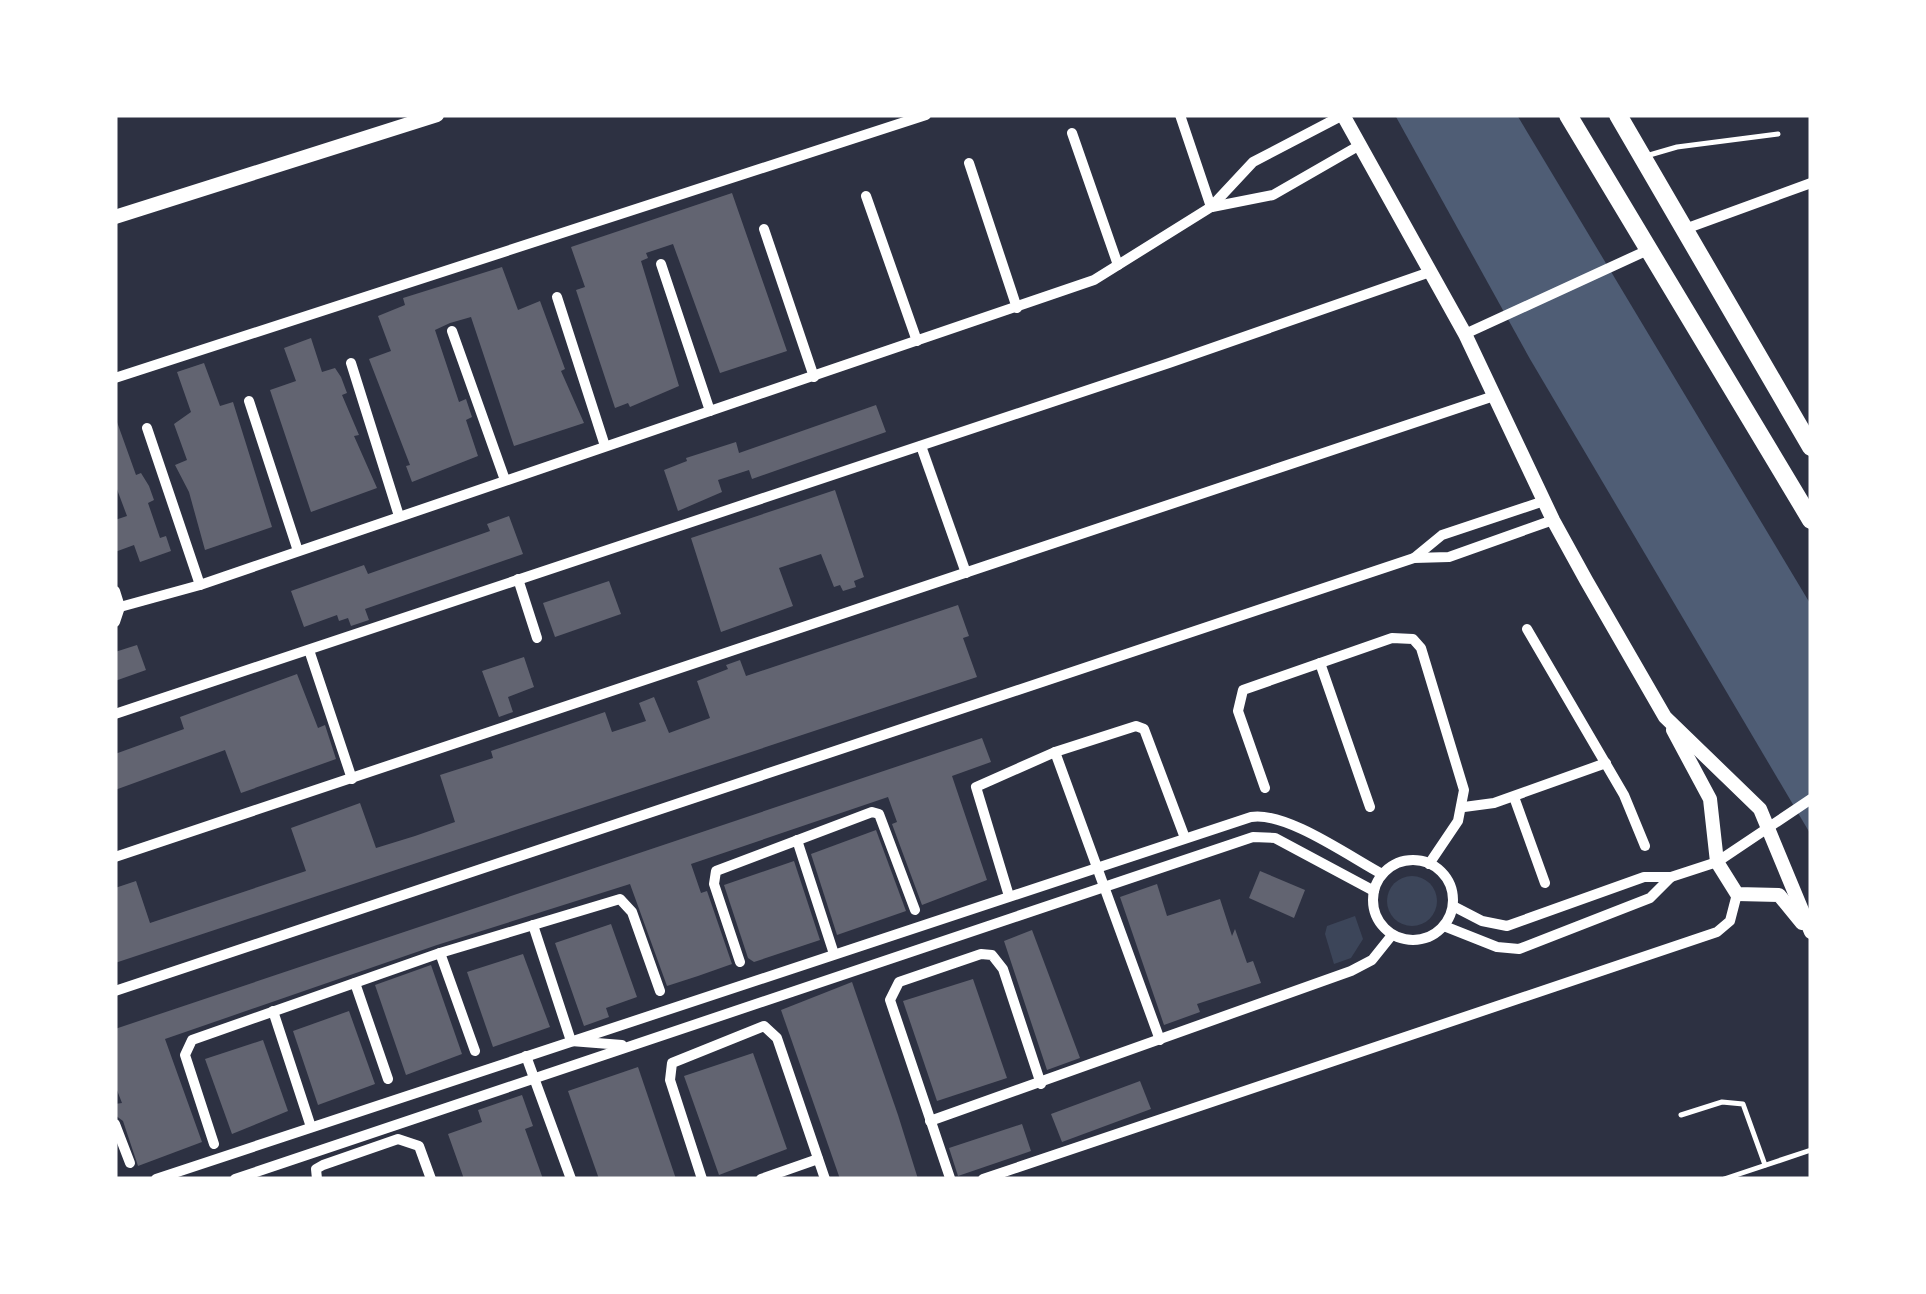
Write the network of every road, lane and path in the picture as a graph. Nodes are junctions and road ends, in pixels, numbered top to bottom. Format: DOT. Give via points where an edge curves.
graph roads {
  1 [pos="437,115"];
  2 [pos="926,115"];
  3 [pos="1180,115"];
  4 [pos="1343,115"];
  5 [pos="1568,115"];
  6 [pos="1618,115"];
  7 [pos="1072,133"];
  8 [pos="1778,134"];
  9 [pos="1360,145"];
  10 [pos="1643,157"];
  11 [pos="968,162"];
  12 [pos="1811,182"];
  13 [pos="866,196"];
  14 [pos="1211,207"];
  15 [pos="115,218"];
  16 [pos="764,228"];
  17 [pos="1685,229"];
  18 [pos="1648,250"];
  19 [pos="661,264"];
  20 [pos="1118,266"];
  21 [pos="1430,272"];
  22 [pos="557,297"];
  23 [pos="1017,308"];
  24 [pos="452,331"];
  25 [pos="1465,334"];
  26 [pos="917,341"];
  27 [pos="351,362"];
  28 [pos="814,377"];
  29 [pos="115,378"];
  30 [pos="1494,396"];
  31 [pos="249,401"];
  32 [pos="710,411"];
  33 [pos="147,428"];
  34 [pos="606,446"];
  35 [pos="922,446"];
  36 [pos="1811,448"];
  37 [pos="505,480"];
  38 [pos="1544,501"];
  39 [pos="400,516"];
  40 [pos="1553,520"];
  41 [pos="1811,520"];
  42 [pos="298,551"];
  43 [pos="1414,558"];
  44 [pos="966,573"];
  45 [pos="518,579"];
  46 [pos="200,585"];
  47 [pos="115,592"];
  48 [pos="120,607"];
  49 [pos="115,622"];
  50 [pos="1527,628"];
  51 [pos="537,638"];
  52 [pos="309,650"];
  53 [pos="1320,664"];
  54 [pos="115,714"];
  55 [pos="1665,717"];
  56 [pos="1056,752"];
  57 [pos="1606,763"];
  58 [pos="352,780"];
  59 [pos="1265,788"];
  60 [pos="1514,797"];
  61 [pos="1811,800"];
  62 [pos="1370,807"];
  63 [pos="1464,807"];
  64 [pos="1185,838"];
  65 [pos="798,840"];
  66 [pos="1645,846"];
  67 [pos="115,858"];
  68 [pos="1717,862"];
  69 [pos="1429,864"];
  70 [pos="1097,866"];
  71 [pos="1382,874"];
  72 [pos="1671,877"];
  73 [pos="1545,883"];
  74 [pos="1104,885"];
  75 [pos="1374,892"];
  76 [pos="1737,894"];
  77 [pos="1009,896"];
  78 [pos="1452,906"];
  79 [pos="915,910"];
  80 [pos="534,924"];
  81 [pos="1444,926"];
  82 [pos="1392,935"];
  83 [pos="1811,935"];
  84 [pos="440,953"];
  85 [pos="834,954"];
  86 [pos="740,962"];
  87 [pos="355,984"];
  88 [pos="115,991"];
  89 [pos="660,991"];
  90 [pos="272,1011"];
  91 [pos="1160,1040"];
  92 [pos="571,1042"];
  93 [pos="626,1046"];
  94 [pos="475,1051"];
  95 [pos="526,1056"];
  96 [pos="388,1078"];
  97 [pos="534,1078"];
  98 [pos="1042,1084"];
  99 [pos="1681,1116"];
  100 [pos="930,1121"];
  101 [pos="115,1124"];
  102 [pos="311,1126"];
  103 [pos="214,1144"];
  104 [pos="1811,1150"];
  105 [pos="818,1159"];
  106 [pos="130,1163"];
  107 [pos="1765,1166"];
  108 [pos="1000,1176"];
  109 [pos="950,1178"];
  110 [pos="156,1179"];
  111 [pos="235,1179"];
  112 [pos="318,1179"];
  113 [pos="432,1179"];
  114 [pos="571,1179"];
  115 [pos="702,1179"];
  116 [pos="760,1179"];
  117 [pos="825,1179"];
  118 [pos="983,1179"];
  119 [pos="1724,1179"];
  1 -- 15 [label="street"];
  2 -- 29 [label="street"];
  3 -- 14 [label="street"];
  4 -- 9 [label="street"];
  4 -- 14 [label="street" via="1253,162"];
  5 -- 18 [label="main road"];
  6 -- 10 [label="main road"];
  7 -- 20 [label="street"];
  8 -- 10 [label="lane"];
  9 -- 14 [label="street" via="1273,195"];
  9 -- 21 [label="street"];
  10 -- 17 [label="main road"];
  11 -- 23 [label="street"];
  12 -- 17 [label="street"];
  13 -- 26 [label="street"];
  14 -- 20 [label="street"];
  16 -- 28 [label="street"];
  17 -- 36 [label="main road"];
  18 -- 25 [label="street"];
  18 -- 41 [label="main road"];
  19 -- 32 [label="street"];
  20 -- 23 [label="street"];
  21 -- 25 [label="street"];
  21 -- 35 [label="street"];
  22 -- 34 [label="street"];
  23 -- 26 [label="street"];
  24 -- 37 [label="street"];
  25 -- 30 [label="street"];
  26 -- 28 [label="street"];
  27 -- 39 [label="street"];
  28 -- 32 [label="street"];
  30 -- 38 [label="street"];
  30 -- 44 [label="street"];
  31 -- 42 [label="street"];
  32 -- 34 [label="street"];
  33 -- 46 [label="street"];
  34 -- 37 [label="street"];
  35 -- 44 [label="street"];
  35 -- 45 [label="street"];
  37 -- 39 [label="street"];
  38 -- 40 [label="street"];
  38 -- 43 [label="street" via="1442,535"];
  39 -- 42 [label="street"];
  40 -- 43 [label="street" via="1449,557"];
  40 -- 55 [label="street"];
  42 -- 46 [label="street"];
  43 -- 88 [label="street"];
  44 -- 58 [label="street"];
  45 -- 51 [label="street"];
  45 -- 52 [label="street"];
  46 -- 48 [label="street"];
  47 -- 48 [label="street"];
  48 -- 49 [label="street"];
  50 -- 57 [label="street"];
  52 -- 54 [label="street"];
  52 -- 58 [label="street"];
  53 -- 59 [label="street" via="1238,695"];
  53 -- 62 [label="street"];
  53 -- 63 [label="street" via="1392,638 1412,639 1421,648 1460,771"];
  55 -- 68 [label="street" via="1710,799"];
  55 -- 83 [label="street" via="1760,809"];
  56 -- 64 [label="street" via="1144,729"];
  56 -- 70 [label="street"];
  56 -- 77 [label="street" via="976,788"];
  57 -- 60 [label="street"];
  57 -- 66 [label="street"];
  58 -- 67 [label="street"];
  60 -- 63 [label="street"];
  60 -- 73 [label="street"];
  61 -- 68 [label="street"];
  63 -- 69 [label="street"];
  64 -- 70 [label="street"];
  64 -- 71 [label="street" via="1263,815"];
  65 -- 79 [label="street" via="878,814"];
  65 -- 85 [label="street"];
  65 -- 86 [label="street" via="713,875"];
  68 -- 72 [label="street"];
  68 -- 76 [label="street"];
  69 -- 71 [label="street" via="1399,862"];
  69 -- 78 [label="street" via="1448,881"];
  70 -- 74 [label="street"];
  70 -- 77 [label="street"];
  71 -- 75 [label="street"];
  72 -- 78 [label="street" via="1644,877 1507,926"];
  72 -- 81 [label="street" via="1650,898 1518,949"];
  74 -- 75 [label="street" via="1264,836"];
  74 -- 91 [label="street"];
  74 -- 93 [label="street"];
  75 -- 82 [label="street" via="1380,924"];
  76 -- 83 [label="street" via="1779,895"];
  76 -- 108 [label="street" via="1730,921 1717,932"];
  77 -- 85 [label="street"];
  78 -- 81 [label="street"];
  80 -- 84 [label="street"];
  80 -- 89 [label="street" via="620,899 632,912"];
  80 -- 92 [label="street"];
  81 -- 82 [label="street" via="1420,940"];
  82 -- 91 [label="street" via="1372,960 1351,971"];
  84 -- 87 [label="street"];
  84 -- 94 [label="street"];
  85 -- 92 [label="street"];
  87 -- 90 [label="street"];
  87 -- 96 [label="street"];
  90 -- 102 [label="street"];
  90 -- 103 [label="street" via="186,1046"];
  91 -- 98 [label="street"];
  92 -- 93 [label="street"];
  92 -- 95 [label="street"];
  93 -- 97 [label="street"];
  95 -- 97 [label="street"];
  95 -- 102 [label="street"];
  97 -- 111 [label="street"];
  97 -- 114 [label="street"];
  98 -- 100 [label="street"];
  98 -- 100 [label="street" via="1000,961 981,954 911,976 891,990 890,1000"];
  99 -- 107 [label="lane" via="1722,1102 1743,1104"];
  100 -- 109 [label="street"];
  101 -- 106 [label="street"];
  102 -- 110 [label="street"];
  104 -- 107 [label="lane"];
  105 -- 115 [label="street" via="778,1038 764,1026 672,1063 670,1080"];
  105 -- 116 [label="street"];
  105 -- 117 [label="street"];
  107 -- 119 [label="lane"];
  108 -- 118 [label="street"];
  112 -- 113 [label="street" via="323,1165 398,1140 419,1146"];
}
